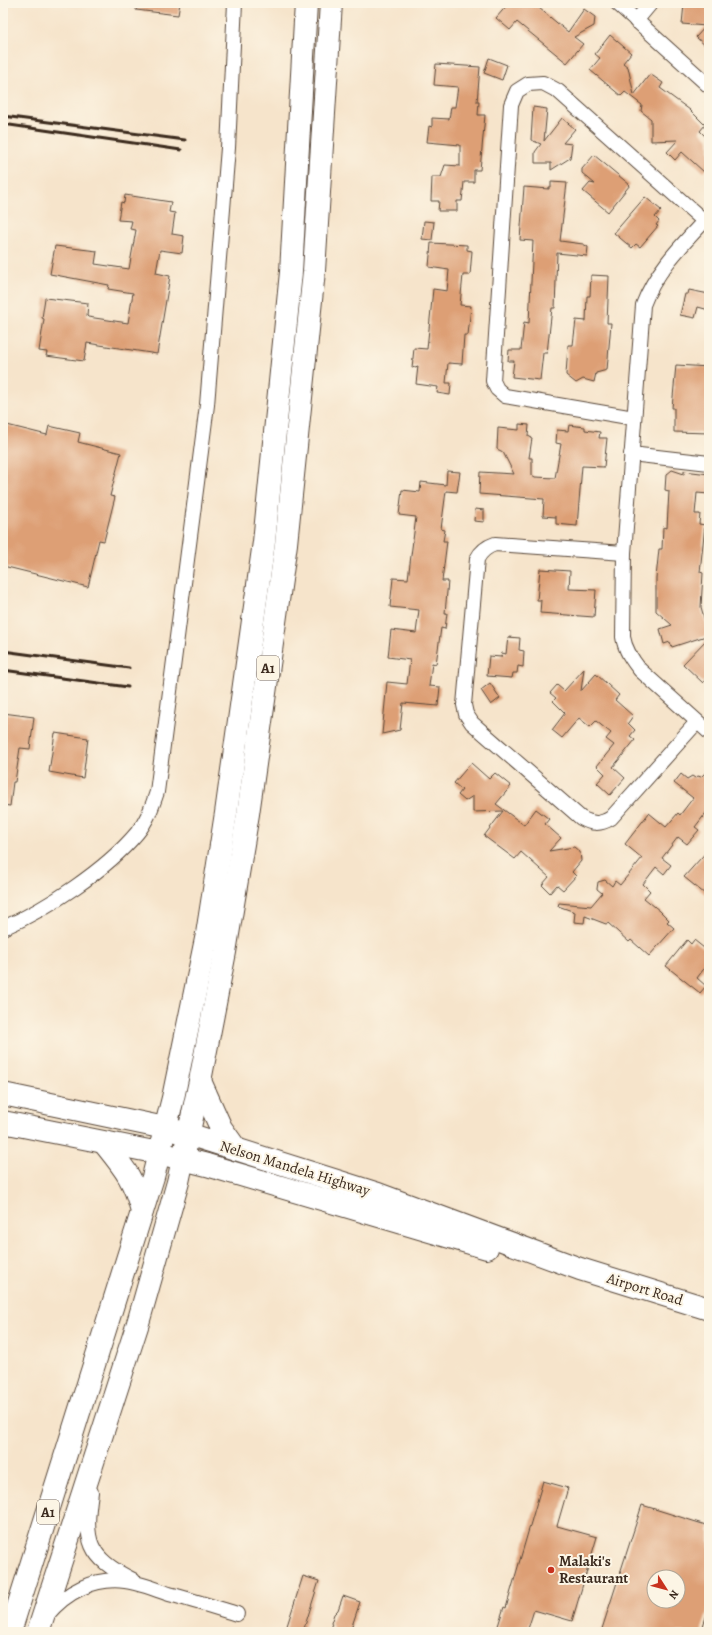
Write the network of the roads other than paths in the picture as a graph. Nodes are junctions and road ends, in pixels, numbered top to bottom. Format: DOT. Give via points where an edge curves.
graph roads {
  1 [pos="235,3"];
  2 [pos="306,3"];
  3 [pos="331,3"];
  4 [pos="617,3"];
  5 [pos="651,3"];
  6 [pos="636,21"];
  7 [pos="709,86"];
  8 [pos="707,218"];
  9 [pos="634,418"];
  10 [pos="631,454"];
  11 [pos="709,463"];
  12 [pos="624,553"];
  13 [pos="697,722"];
  14 [pos="709,732"];
  15 [pos="3,928"];
  16 [pos="200,1081"];
  17 [pos="3,1094"];
  18 [pos="3,1122"];
  19 [pos="165,1128"];
  20 [pos="188,1134"];
  21 [pos="104,1143"];
  22 [pos="236,1149"];
  23 [pos="159,1154"];
  24 [pos="183,1159"];
  25 [pos="142,1211"];
  26 [pos="579,1272"];
  27 [pos="709,1309"];
  28 [pos="709,1318"];
  29 [pos="98,1448"];
  30 [pos="142,1585"];
  31 [pos="237,1614"];
  32 [pos="39,1631"];
  33 [pos="10,1632"];
  1 -- 15 [label="street" via="228,148 206,405 157,792 150,813 138,832 122,848 86,879 58,898"];
  2 -- 19 [label="main road, A1" via="291,272 264,542 207,934"];
  3 -- 16 [label="main road, A1" via="314,271 286,544 248,814"];
  4 -- 6 [label="street"];
  5 -- 6 [label="street"];
  6 -- 7 [label="street"];
  8 -- 9 [label="street" via="663,268 649,289 643,305"];
  8 -- 9 [label="street" via="558,91 543,83 528,84 518,91 511,105 493,381 505,396"];
  9 -- 10 [label="street"];
  10 -- 11 [label="street"];
  10 -- 12 [label="street"];
  12 -- 13 [label="street" via="624,645 640,670"];
  12 -- 13 [label="street" via="495,544 480,552 477,559 464,705 466,714 472,723 582,818 596,824 611,818"];
  13 -- 14 [label="street"];
  16 -- 20 [label="main road, A1"];
  16 -- 22 [label="main road" via="221,1128"];
  17 -- 19 [label="main road, Nelson Mandela Highway"];
  18 -- 21 [label="main road, Nelson Mandela Highway"];
  19 -- 20 [label="main road, Nelson Mandela Highway"];
  19 -- 23 [label="main road, A1"];
  20 -- 22 [label="main road, Nelson Mandela Highway"];
  20 -- 24 [label="main road, A1"];
  21 -- 23 [label="main road, Nelson Mandela Highway"];
  21 -- 25 [label="main road" via="132,1180"];
  22 -- 26 [label="main road, Nelson Mandela Highway" via="378,1194"];
  23 -- 24 [label="main road, Nelson Mandela Highway"];
  23 -- 25 [label="main road, A1"];
  24 -- 26 [label="main road, Nelson Mandela Highway"];
  24 -- 29 [label="main road, A1" via="138,1323"];
  25 -- 33 [label="main road, A1"];
  26 -- 27 [label="main road, Airport Road"];
  26 -- 28 [label="main road"];
  29 -- 30 [label="street" via="87,1526 90,1542 97,1555 114,1570"];
  29 -- 32 [label="main road, A1"];
  30 -- 31 [label="street"];
  30 -- 32 [label="street" via="125,1581 107,1581 90,1584 74,1591 59,1602"];
}
